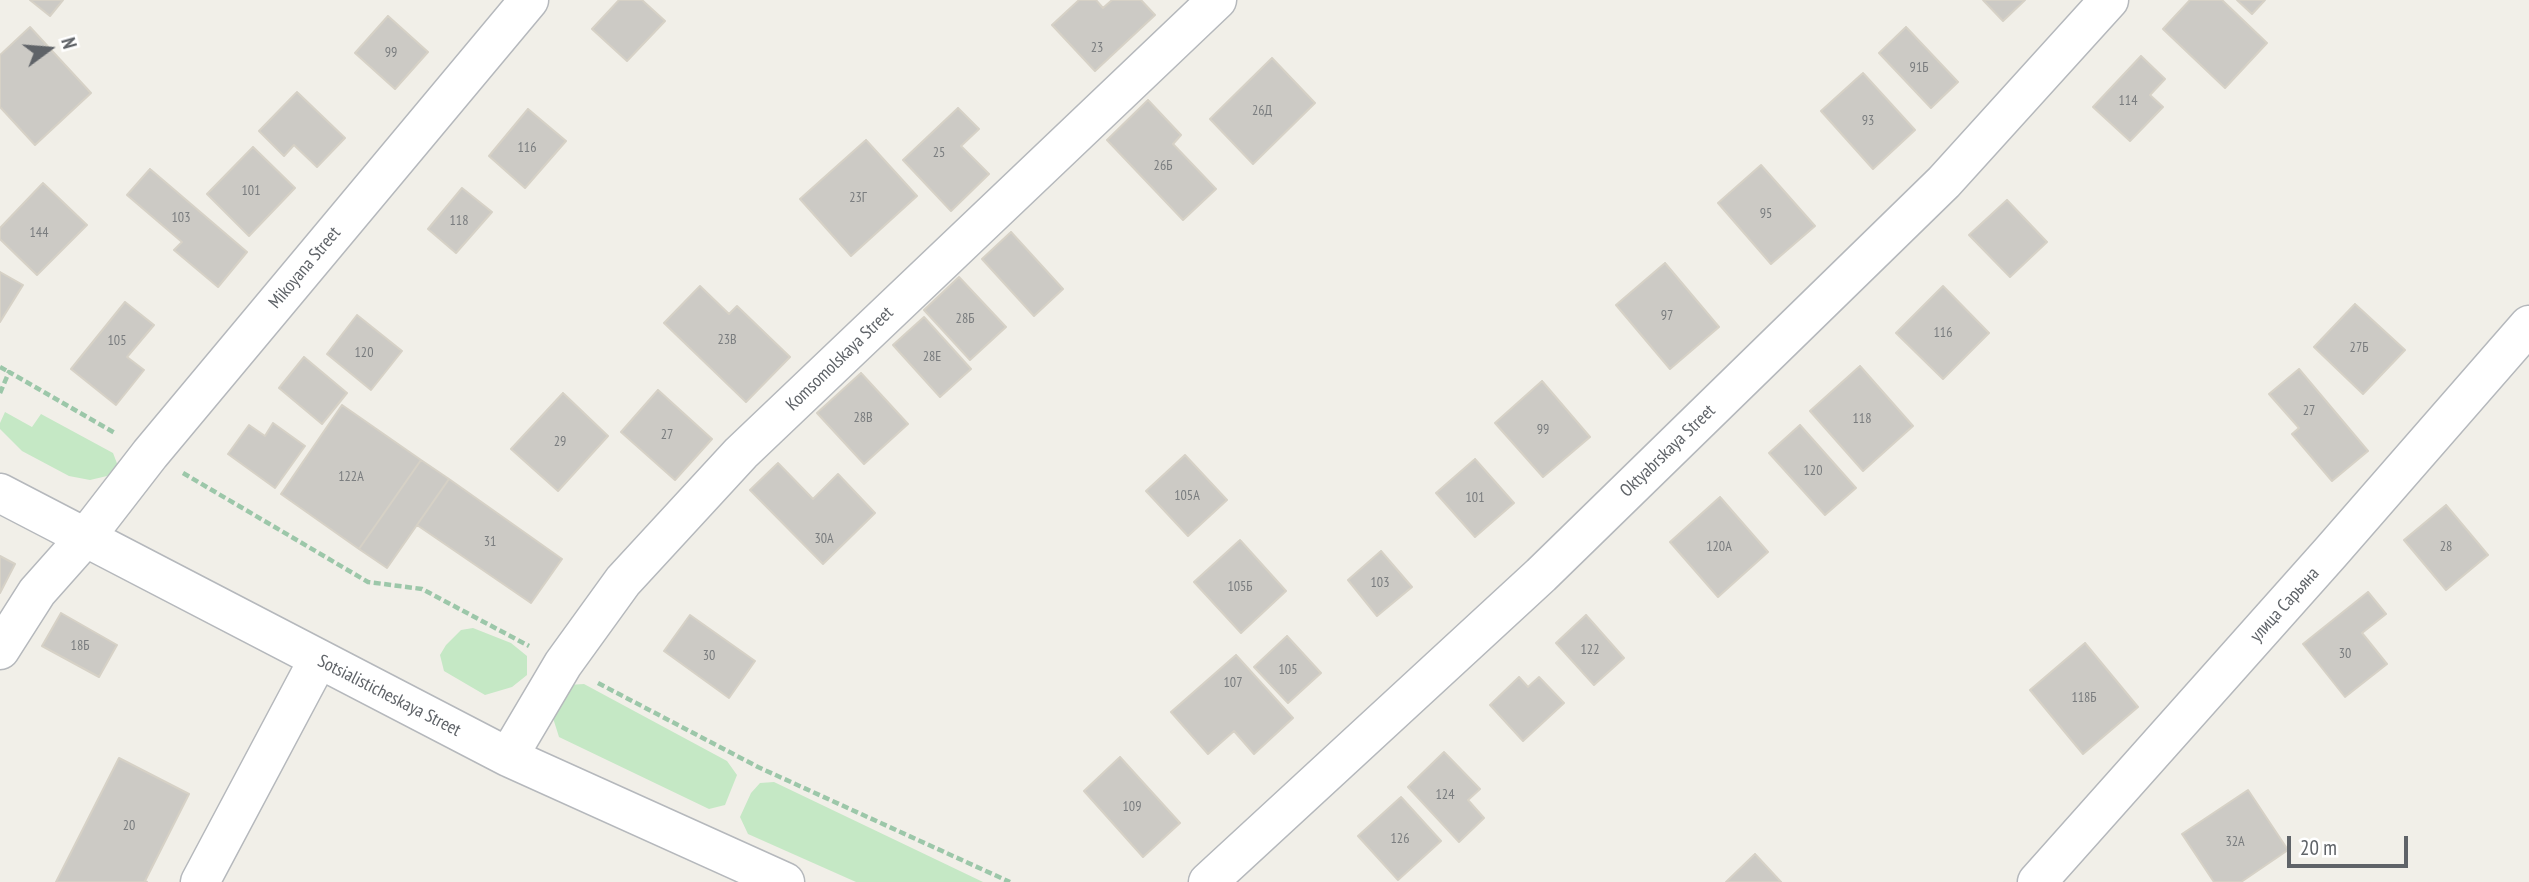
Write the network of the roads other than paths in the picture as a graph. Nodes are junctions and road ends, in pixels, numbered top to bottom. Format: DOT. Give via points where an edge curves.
graph roads {
  1 [pos="528,0"];
  2 [pos="1217,0"];
  3 [pos="2109,0"];
  4 [pos="2529,325"];
  5 [pos="0,494"];
  6 [pos="85,538"];
  7 [pos="0,650"];
  8 [pos="318,660"];
  9 [pos="508,757"];
  10 [pos="200,882"];
  11 [pos="785,882"];
  12 [pos="1208,882"];
  13 [pos="2037,882"];
  1 -- 6 [label="street, Mikoyana Street"];
  2 -- 9 [label="street, Komsomolskaya Street" via="741,453 623,580 563,664"];
  3 -- 12 [label="street, Oktyabrskaya Street" via="1934,192 1541,575"];
  4 -- 13 [label="street, улица Сарьяна"];
  5 -- 6 [label="street, Sotsialisticheskaya Street"];
  6 -- 7 [label="street, Mikoyana Street" via="37,593"];
  6 -- 8 [label="street, Sotsialisticheskaya Street"];
  8 -- 9 [label="street, Sotsialisticheskaya Street"];
  8 -- 10 [label="street"];
  9 -- 11 [label="street, Sotsialisticheskaya Street"];
}
